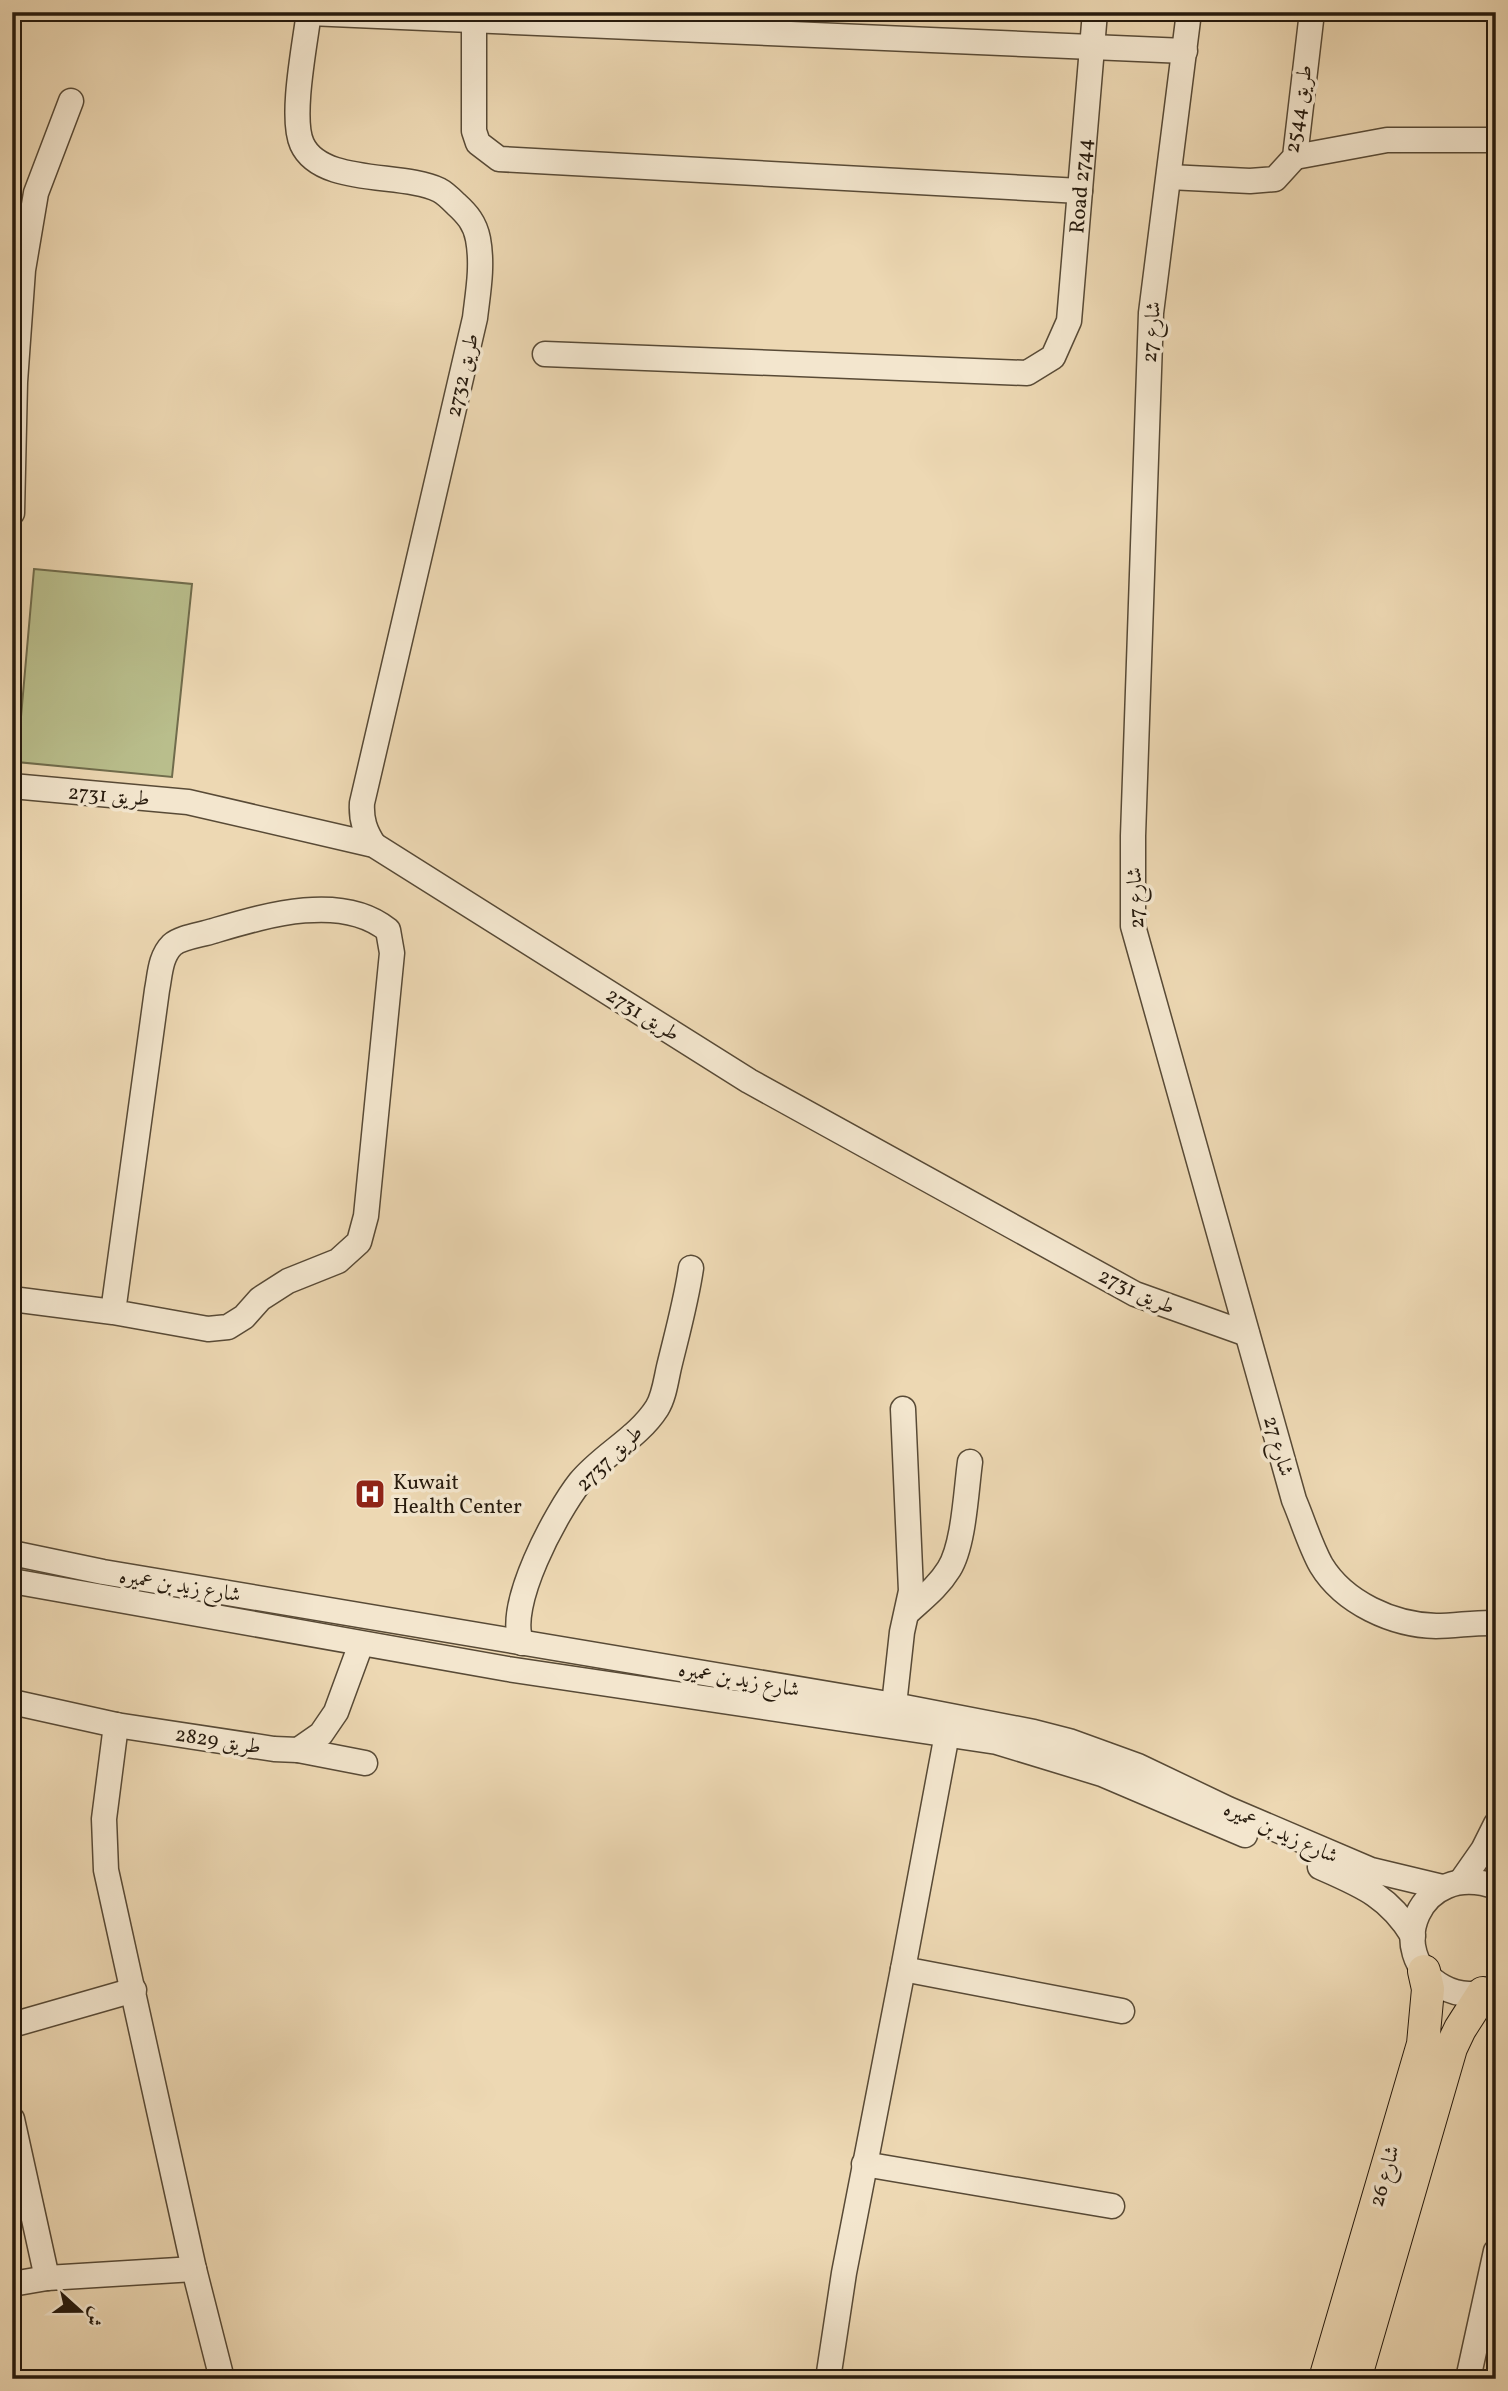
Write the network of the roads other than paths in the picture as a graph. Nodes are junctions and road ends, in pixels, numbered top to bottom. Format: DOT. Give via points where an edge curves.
graph roads {
  1 [pos="1095,12"];
  2 [pos="1189,12"];
  3 [pos="1312,12"];
  4 [pos="309,13"];
  5 [pos="474,16"];
  6 [pos="1093,47"];
  7 [pos="1185,51"];
  8 [pos="71,101"];
  9 [pos="1496,140"];
  10 [pos="1295,157"];
  11 [pos="1169,177"];
  12 [pos="1080,191"];
  13 [pos="545,354"];
  14 [pos="12,513"];
  15 [pos="12,786"];
  16 [pos="374,845"];
  17 [pos="691,1268"];
  18 [pos="12,1299"];
  19 [pos="113,1312"];
  20 [pos="1247,1334"];
  21 [pos="903,1409"];
  22 [pos="970,1462"];
  23 [pos="12,1553"];
  24 [pos="12,1581"];
  25 [pos="302,1604"];
  26 [pos="907,1613"];
  27 [pos="215,1616"];
  28 [pos="1496,1623"];
  29 [pos="511,1641"];
  30 [pos="361,1644"];
  31 [pos="508,1668"];
  32 [pos="12,1702"];
  33 [pos="894,1706"];
  34 [pos="116,1725"];
  35 [pos="947,1734"];
  36 [pos="298,1750"];
  37 [pos="365,1763"];
  38 [pos="1496,1824"];
  39 [pos="1452,1884"];
  40 [pos="1496,1887"];
  41 [pos="1413,1936"];
  42 [pos="903,1969"];
  43 [pos="1424,1971"];
  44 [pos="134,1990"];
  45 [pos="1490,1990"];
  46 [pos="1122,2011"];
  47 [pos="12,2025"];
  48 [pos="13,2128"];
  49 [pos="864,2164"];
  50 [pos="1112,2206"];
  51 [pos="1496,2251"];
  52 [pos="194,2269"];
  53 [pos="47,2278"];
  54 [pos="12,2284"];
  55 [pos="222,2379"];
  56 [pos="828,2379"];
  57 [pos="1325,2379"];
  58 [pos="1355,2379"];
  59 [pos="1468,2379"];
  1 -- 6 [label="street, Road 2744"];
  2 -- 7 [label="street, شارع 27"];
  3 -- 10 [label="street, طريق 2544"];
  4 -- 5 [label="street"];
  4 -- 16 [label="street, طريق 2732" via="298,115 303,147 332,170 413,181 441,191 471,219 481,270 475,318 362,803 361,816"];
  5 -- 6 [label="street"];
  5 -- 12 [label="street" via="474,131 478,143 499,159"];
  6 -- 7 [label="street"];
  6 -- 12 [label="street, Road 2744"];
  7 -- 11 [label="street, شارع 27"];
  8 -- 14 [label="street" via="36,193 23,270"];
  9 -- 10 [label="street" via="1387,140"];
  10 -- 11 [label="street, طريق 2544" via="1275,178"];
  11 -- 20 [label="street, شارع 27" via="1151,313 1133,926"];
  12 -- 13 [label="street, Road 2744" via="1069,321 1053,357 1027,373"];
  15 -- 16 [label="street, طريق 2731" via="188,802"];
  16 -- 20 [label="street, طريق 2731" via="749,1082 1135,1294"];
  17 -- 29 [label="street, طريق 2737" via="658,1407 581,1482 552,1527 536,1558"];
  18 -- 19 [label="street"];
  19 -- 19 [label="street" via="208,1329 229,1326 260,1299 338,1261 359,1242 366,1216 393,953 388,930 380,924 353,914 307,910 263,916 176,942 166,953"];
  20 -- 28 [label="street, شارع 27" via="1294,1500 1322,1566 1347,1595 1399,1621 1436,1626"];
  21 -- 26 [label="street" via="911,1591"];
  22 -- 26 [label="street" via="957,1553 936,1587"];
  23 -- 25 [label="street, شارع زيد بن عميره"];
  24 -- 27 [label="street, شارع زيد بن عميره"];
  25 -- 27 [label="street" via="281,1619 229,1613"];
  25 -- 29 [label="street, شارع زيد بن عميره"];
  26 -- 33 [label="street"];
  27 -- 30 [label="street, شارع زيد بن عميره"];
  29 -- 31 [label="street, طريق 2737" via="501,1658"];
  29 -- 33 [label="street, شارع زيد بن عميره"];
  30 -- 31 [label="street, شارع زيد بن عميره"];
  30 -- 36 [label="street" via="336,1712 321,1734"];
  31 -- 35 [label="street, شارع زيد بن عميره"];
  32 -- 34 [label="street, طريق 2829"];
  33 -- 39 [label="street, شارع زيد بن عميره" via="1069,1741 1138,1766 1359,1866 1394,1877"];
  34 -- 36 [label="street, طريق 2829"];
  34 -- 44 [label="street" via="104,1819 106,1870"];
  35 -- 41 [label="street, شارع زيد بن عميره" via="1020,1748 1102,1774 1348,1879 1391,1906"];
  35 -- 42 [label="street"];
  36 -- 37 [label="street, طريق 2829"];
  38 -- 39 [label="street" via="1483,1850"];
  39 -- 40 [label="street, شارع زيد بن عميره" via="1481,1882"];
  39 -- 41 [label="street" via="1425,1903"];
  41 -- 43 [label="street, شارع زيد بن عميره"];
  42 -- 46 [label="street"];
  42 -- 49 [label="street"];
  43 -- 45 [label="street" via="1450,1991"];
  43 -- 57 [label="main road, شارع 26" via="1423,2044"];
  44 -- 47 [label="street"];
  44 -- 52 [label="street"];
  45 -- 58 [label="main road, شارع 26" via="1451,2048"];
  48 -- 53 [label="street"];
  49 -- 50 [label="street"];
  49 -- 56 [label="street"];
  51 -- 59 [label="street"];
  52 -- 53 [label="street"];
  52 -- 55 [label="street"];
  53 -- 54 [label="street"];
}
